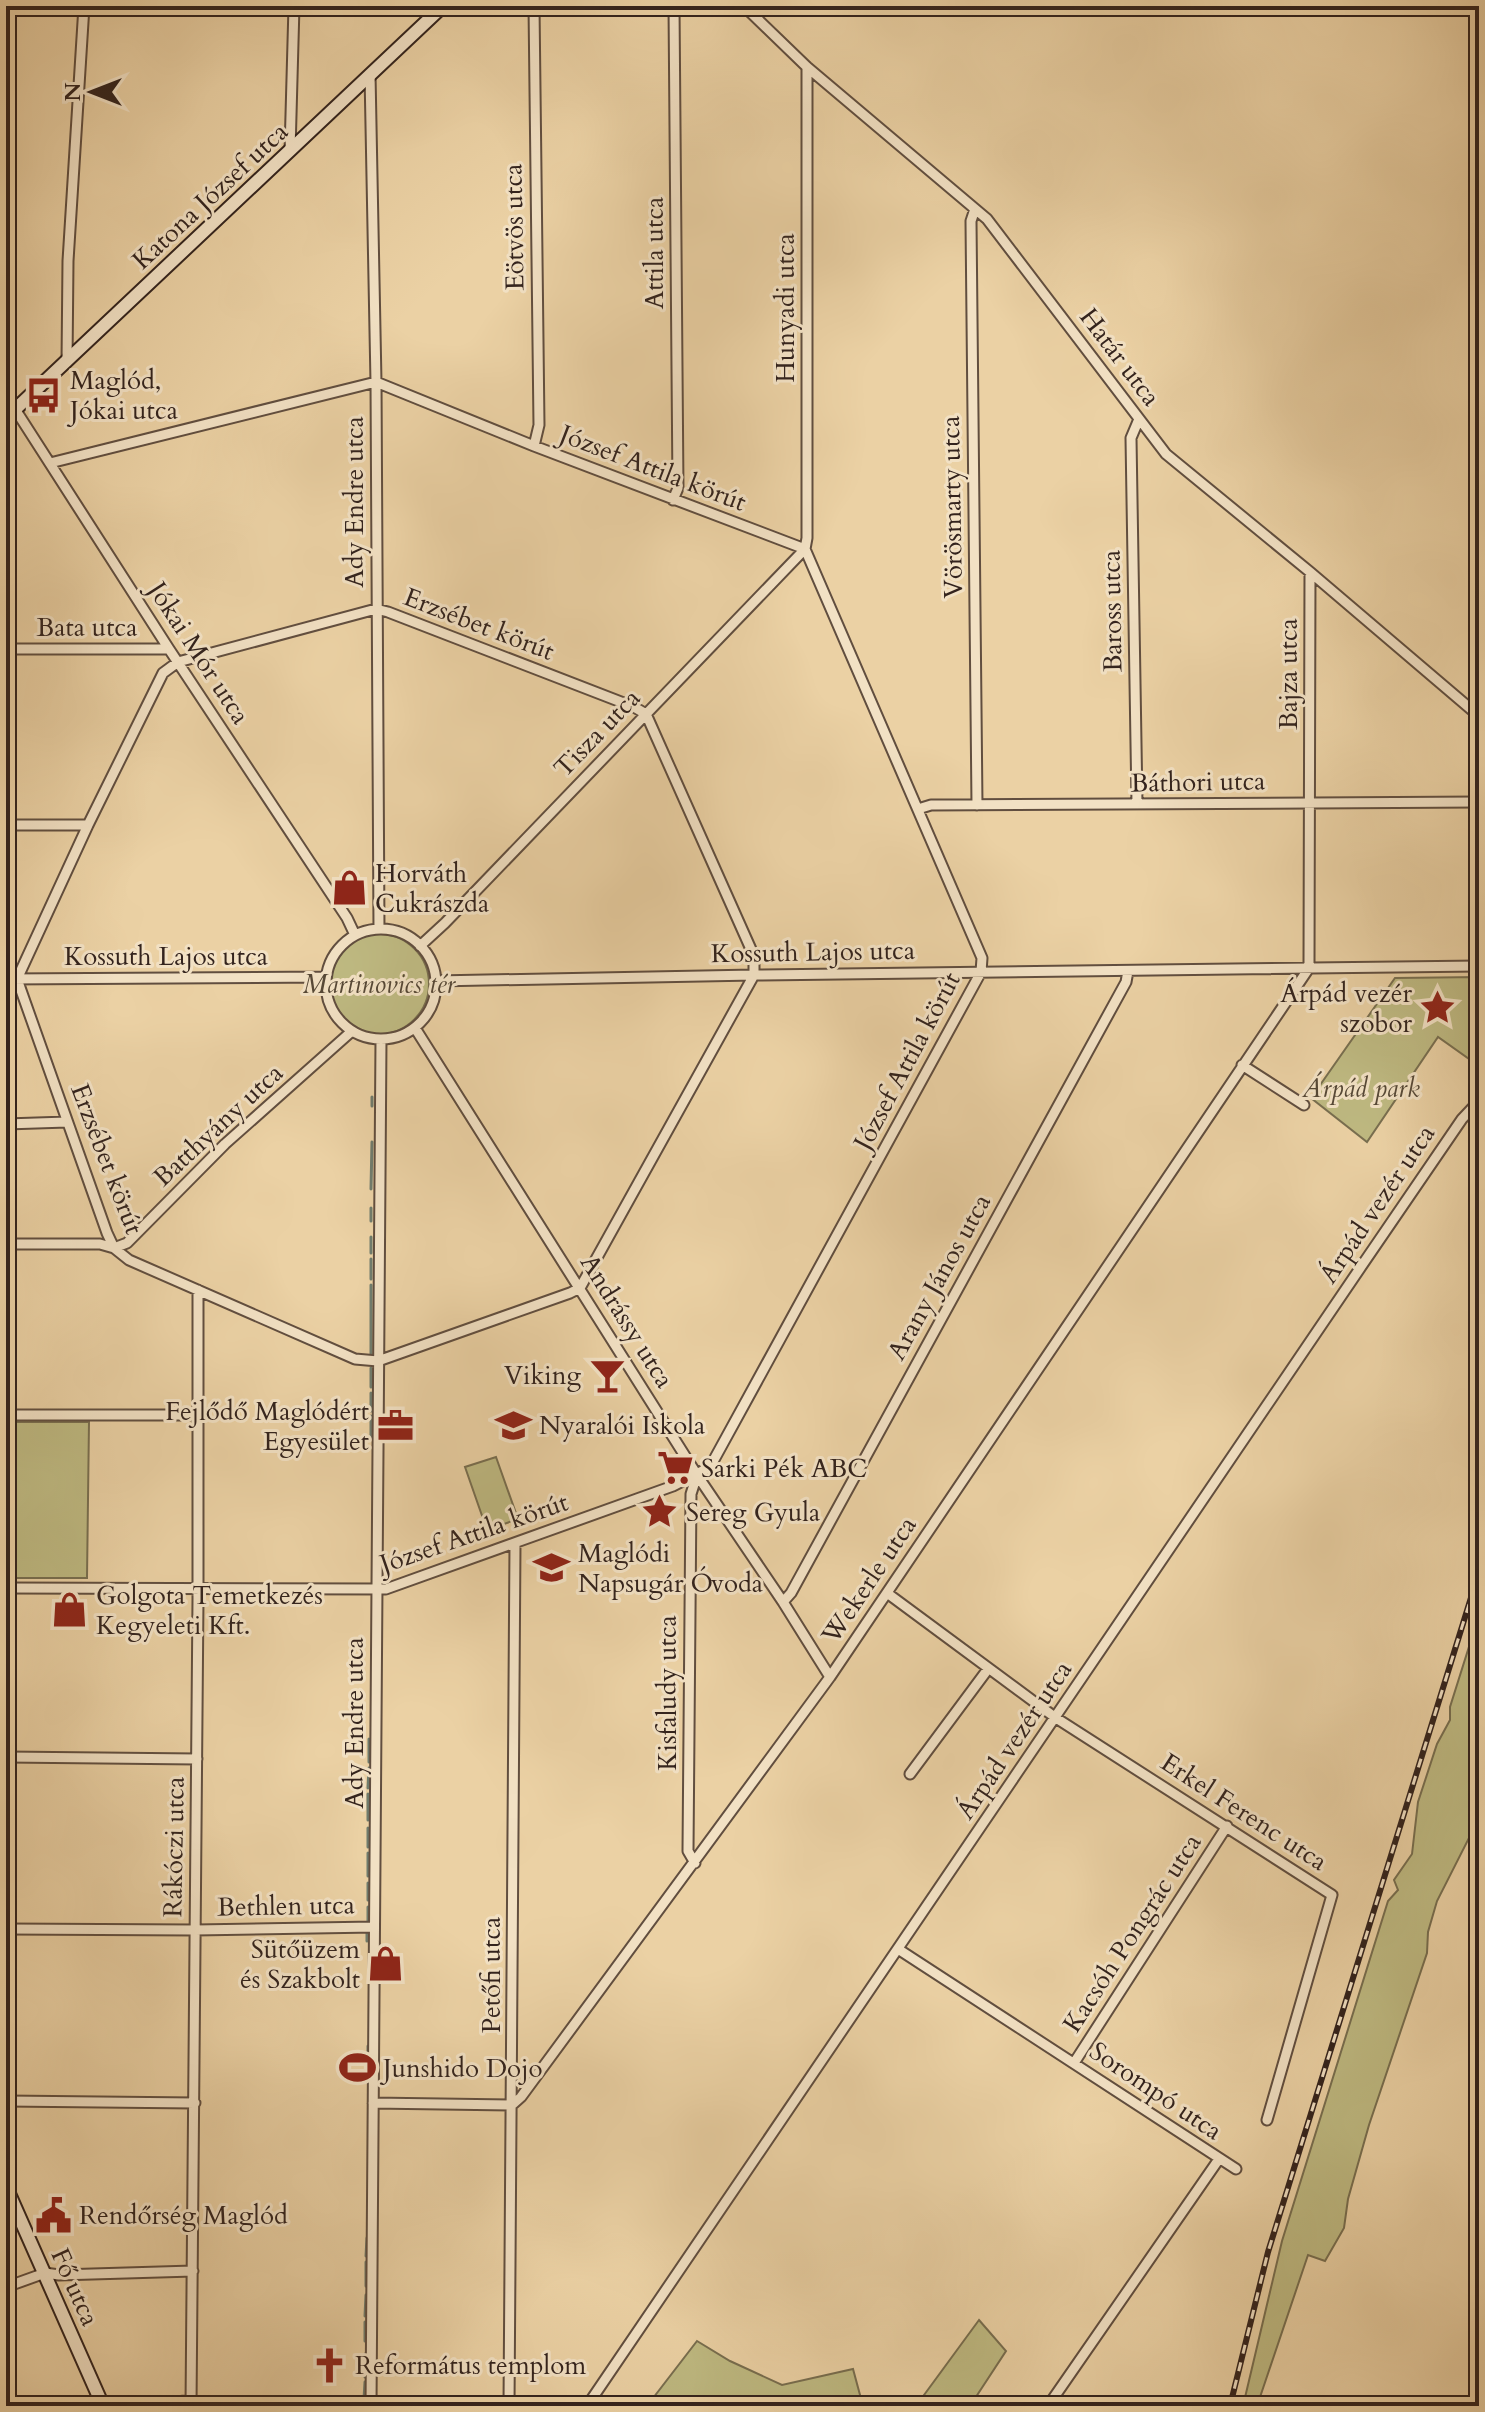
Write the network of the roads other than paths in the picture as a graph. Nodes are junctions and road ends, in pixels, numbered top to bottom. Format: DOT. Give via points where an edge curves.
graph roads {
  1 [pos="84,6"];
  2 [pos="294,6"];
  3 [pos="443,6"];
  4 [pos="534,6"];
  5 [pos="674,6"];
  6 [pos="744,6"];
  7 [pos="807,67"];
  8 [pos="370,74"];
  9 [pos="290,151"];
  10 [pos="975,209"];
  11 [pos="67,362"];
  12 [pos="376,382"];
  13 [pos="6,395"];
  14 [pos="10,414"];
  15 [pos="1139,419"];
  16 [pos="534,446"];
  17 [pos="50,463"];
  18 [pos="673,500"];
  19 [pos="805,549"];
  20 [pos="1310,572"];
  21 [pos="376,609"];
  22 [pos="6,649"];
  23 [pos="169,649"];
  24 [pos="178,662"];
  25 [pos="646,714"];
  26 [pos="1479,716"];
  27 [pos="1479,802"];
  28 [pos="1310,803"];
  29 [pos="1137,804"];
  30 [pos="977,805"];
  31 [pos="918,809"];
  32 [pos="6,825"];
  33 [pos="88,825"];
  34 [pos="379,929"];
  35 [pos="355,935"];
  36 [pos="420,946"];
  37 [pos="1479,966"];
  38 [pos="1309,968"];
  39 [pos="1128,971"];
  40 [pos="981,972"];
  41 [pos="754,975"];
  42 [pos="326,977"];
  43 [pos="6,979"];
  44 [pos="17,979"];
  45 [pos="436,981"];
  46 [pos="415,1028"];
  47 [pos="352,1031"];
  48 [pos="381,1040"];
  49 [pos="1242,1065"];
  50 [pos="1479,1101"];
  51 [pos="1304,1105"];
  52 [pos="67,1122"];
  53 [pos="6,1124"];
  54 [pos="6,1244"];
  55 [pos="114,1248"];
  56 [pos="580,1288"];
  57 [pos="198,1290"];
  58 [pos="378,1361"];
  59 [pos="6,1415"];
  60 [pos="198,1415"];
  61 [pos="697,1475"];
  62 [pos="515,1544"];
  63 [pos="6,1588"];
  64 [pos="197,1589"];
  65 [pos="377,1590"];
  66 [pos="887,1593"];
  67 [pos="783,1602"];
  68 [pos="988,1669"];
  69 [pos="830,1677"];
  70 [pos="1056,1718"];
  71 [pos="6,1757"];
  72 [pos="197,1759"];
  73 [pos="910,1774"];
  74 [pos="1227,1826"];
  75 [pos="695,1863"];
  76 [pos="374,1927"];
  77 [pos="6,1929"];
  78 [pos="195,1930"];
  79 [pos="898,1949"];
  80 [pos="1074,2063"];
  81 [pos="6,2101"];
  82 [pos="195,2103"];
  83 [pos="373,2103"];
  84 [pos="512,2105"];
  85 [pos="1267,2120"];
  86 [pos="1219,2159"];
  87 [pos="1236,2169"];
  88 [pos="6,2187"];
  89 [pos="193,2271"];
  90 [pos="45,2273"];
  91 [pos="6,2287"];
  92 [pos="191,2403"];
  93 [pos="103,2406"];
  94 [pos="152,2406"];
  95 [pos="371,2406"];
  96 [pos="509,2406"];
  97 [pos="587,2406"];
  98 [pos="1048,2406"];
  1 -- 11 [label="street"];
  2 -- 9 [label="street"];
  3 -- 8 [label="main road, Katona József utca"];
  4 -- 16 [label="street, Eötvös utca" via="539,425"];
  5 -- 18 [label="street, Attila utca" via="678,488"];
  6 -- 7 [label="street, Határ utca"];
  7 -- 10 [label="street, Határ utca"];
  7 -- 19 [label="street, Hunyadi utca"];
  8 -- 9 [label="main road, Katona József utca"];
  8 -- 12 [label="street, Ady Endre utca"];
  9 -- 11 [label="main road, Katona József utca"];
  10 -- 15 [label="street, Határ utca"];
  10 -- 30 [label="street, Vörösmarty utca" via="971,236"];
  11 -- 14 [label="main road, Katona József utca"];
  12 -- 16 [label="street, József Attila körút"];
  12 -- 17 [label="street"];
  12 -- 21 [label="street, Ady Endre utca"];
  13 -- 14 [label="street, Jókai Mór utca"];
  14 -- 17 [label="street, Jókai Mór utca"];
  15 -- 20 [label="street, Határ utca" via="1166,454"];
  15 -- 29 [label="street, Baross utca" via="1131,438"];
  16 -- 18 [label="street, József Attila körút"];
  17 -- 23 [label="street, Jókai Mór utca"];
  18 -- 19 [label="street, József Attila körút"];
  19 -- 25 [label="street, Tisza utca"];
  19 -- 31 [label="street, József Attila körút"];
  20 -- 26 [label="street, Határ utca"];
  20 -- 28 [label="street, Bajza utca"];
  21 -- 24 [label="street, Erzsébet körút"];
  21 -- 25 [label="street, Erzsébet körút"];
  21 -- 34 [label="street, Ady Endre utca"];
  22 -- 23 [label="street, Bata utca"];
  23 -- 24 [label="street, Jókai Mór utca"];
  24 -- 33 [label="street" via="163,673"];
  24 -- 35 [label="street, Jókai Mór utca"];
  25 -- 36 [label="street, Tisza utca"];
  25 -- 41 [label="street" via="754,956"];
  27 -- 28 [label="street, Báthori utca"];
  28 -- 29 [label="street, Báthori utca"];
  28 -- 38 [label="street, Bajza utca"];
  29 -- 30 [label="street, Báthori utca"];
  30 -- 31 [label="street, Báthori utca"];
  31 -- 40 [label="street, József Attila körút" via="982,958"];
  32 -- 33 [label="street"];
  33 -- 44 [label="street"];
  34 -- 35 [label="street"];
  34 -- 36 [label="street" via="409,936"];
  35 -- 42 [label="street" via="331,960"];
  36 -- 45 [label="street"];
  37 -- 38 [label="street, Kossuth Lajos utca"];
  38 -- 39 [label="street, Kossuth Lajos utca"];
  38 -- 49 [label="street, Wekerle utca"];
  39 -- 40 [label="street, Kossuth Lajos utca"];
  39 -- 67 [label="street, Arany János utca"];
  40 -- 41 [label="street, Kossuth Lajos utca"];
  40 -- 61 [label="street, József Attila körút" via="710,1467"];
  41 -- 45 [label="street, Kossuth Lajos utca"];
  41 -- 56 [label="street"];
  42 -- 44 [label="street, Kossuth Lajos utca"];
  42 -- 47 [label="street" via="331,1008"];
  43 -- 44 [label="street, Kossuth Lajos utca"];
  44 -- 52 [label="street, Erzsébet körút"];
  45 -- 46 [label="street" via="427,1015"];
  46 -- 48 [label="street"];
  46 -- 56 [label="street, Andrássy utca"];
  47 -- 48 [label="street"];
  47 -- 55 [label="street, Batthyány utca" via="225,1144 127,1243"];
  48 -- 58 [label="street, Ady Endre utca"];
  49 -- 51 [label="street"];
  49 -- 66 [label="street, Wekerle utca"];
  50 -- 70 [label="street, Árpád vezér utca"];
  52 -- 53 [label="street"];
  52 -- 55 [label="street, Erzsébet körút"];
  54 -- 55 [label="street"];
  55 -- 57 [label="street, Erzsébet körút" via="129,1260"];
  56 -- 58 [label="street"];
  56 -- 61 [label="street, Andrássy utca"];
  57 -- 58 [label="street, Erzsébet körút" via="355,1359"];
  57 -- 60 [label="street, Rákóczi utca"];
  58 -- 65 [label="street, Ady Endre utca"];
  59 -- 60 [label="street"];
  60 -- 64 [label="street, Rákóczi utca"];
  61 -- 62 [label="street, József Attila körút"];
  61 -- 67 [label="street, Andrássy utca"];
  61 -- 75 [label="street, Kisfaludy utca" via="691,1494 689,1574 688,1851"];
  62 -- 65 [label="street, József Attila körút"];
  62 -- 84 [label="street, Petőfi utca"];
  63 -- 64 [label="street, József Attila körút"];
  64 -- 65 [label="street, József Attila körút"];
  64 -- 72 [label="street, Rákóczi utca"];
  65 -- 76 [label="street, Ady Endre utca"];
  66 -- 68 [label="street, Erkel Ferenc utca"];
  66 -- 69 [label="street, Wekerle utca"];
  67 -- 69 [label="street, Andrássy utca"];
  68 -- 70 [label="street, Erkel Ferenc utca"];
  68 -- 73 [label="street"];
  69 -- 75 [label="street, Wekerle utca"];
  70 -- 74 [label="street, Erkel Ferenc utca"];
  70 -- 79 [label="street, Árpád vezér utca"];
  71 -- 72 [label="street"];
  72 -- 78 [label="street, Rákóczi utca"];
  74 -- 80 [label="street, Kacsóh Pongrác utca"];
  74 -- 85 [label="street, Erkel Ferenc utca" via="1332,1895"];
  75 -- 84 [label="street, Wekerle utca"];
  76 -- 78 [label="street, Bethlen utca"];
  76 -- 83 [label="street, Ady Endre utca"];
  77 -- 78 [label="street, Bethlen utca"];
  78 -- 82 [label="street, Rákóczi utca"];
  79 -- 80 [label="street, Sorompó utca"];
  79 -- 97 [label="street, Árpád vezér utca"];
  80 -- 86 [label="street, Sorompó utca"];
  81 -- 82 [label="street"];
  82 -- 89 [label="street, Rákóczi utca"];
  83 -- 84 [label="street"];
  83 -- 95 [label="street, Ady Endre utca"];
  84 -- 96 [label="street, Petőfi utca"];
  86 -- 87 [label="street"];
  86 -- 98 [label="street, Sorompó utca"];
  88 -- 90 [label="main road, Fő utca"];
  89 -- 90 [label="street"];
  89 -- 92 [label="street, Rákóczi utca"];
  90 -- 91 [label="street"];
  90 -- 93 [label="main road, Fő utca"];
  92 -- 94 [label="street"];
}
